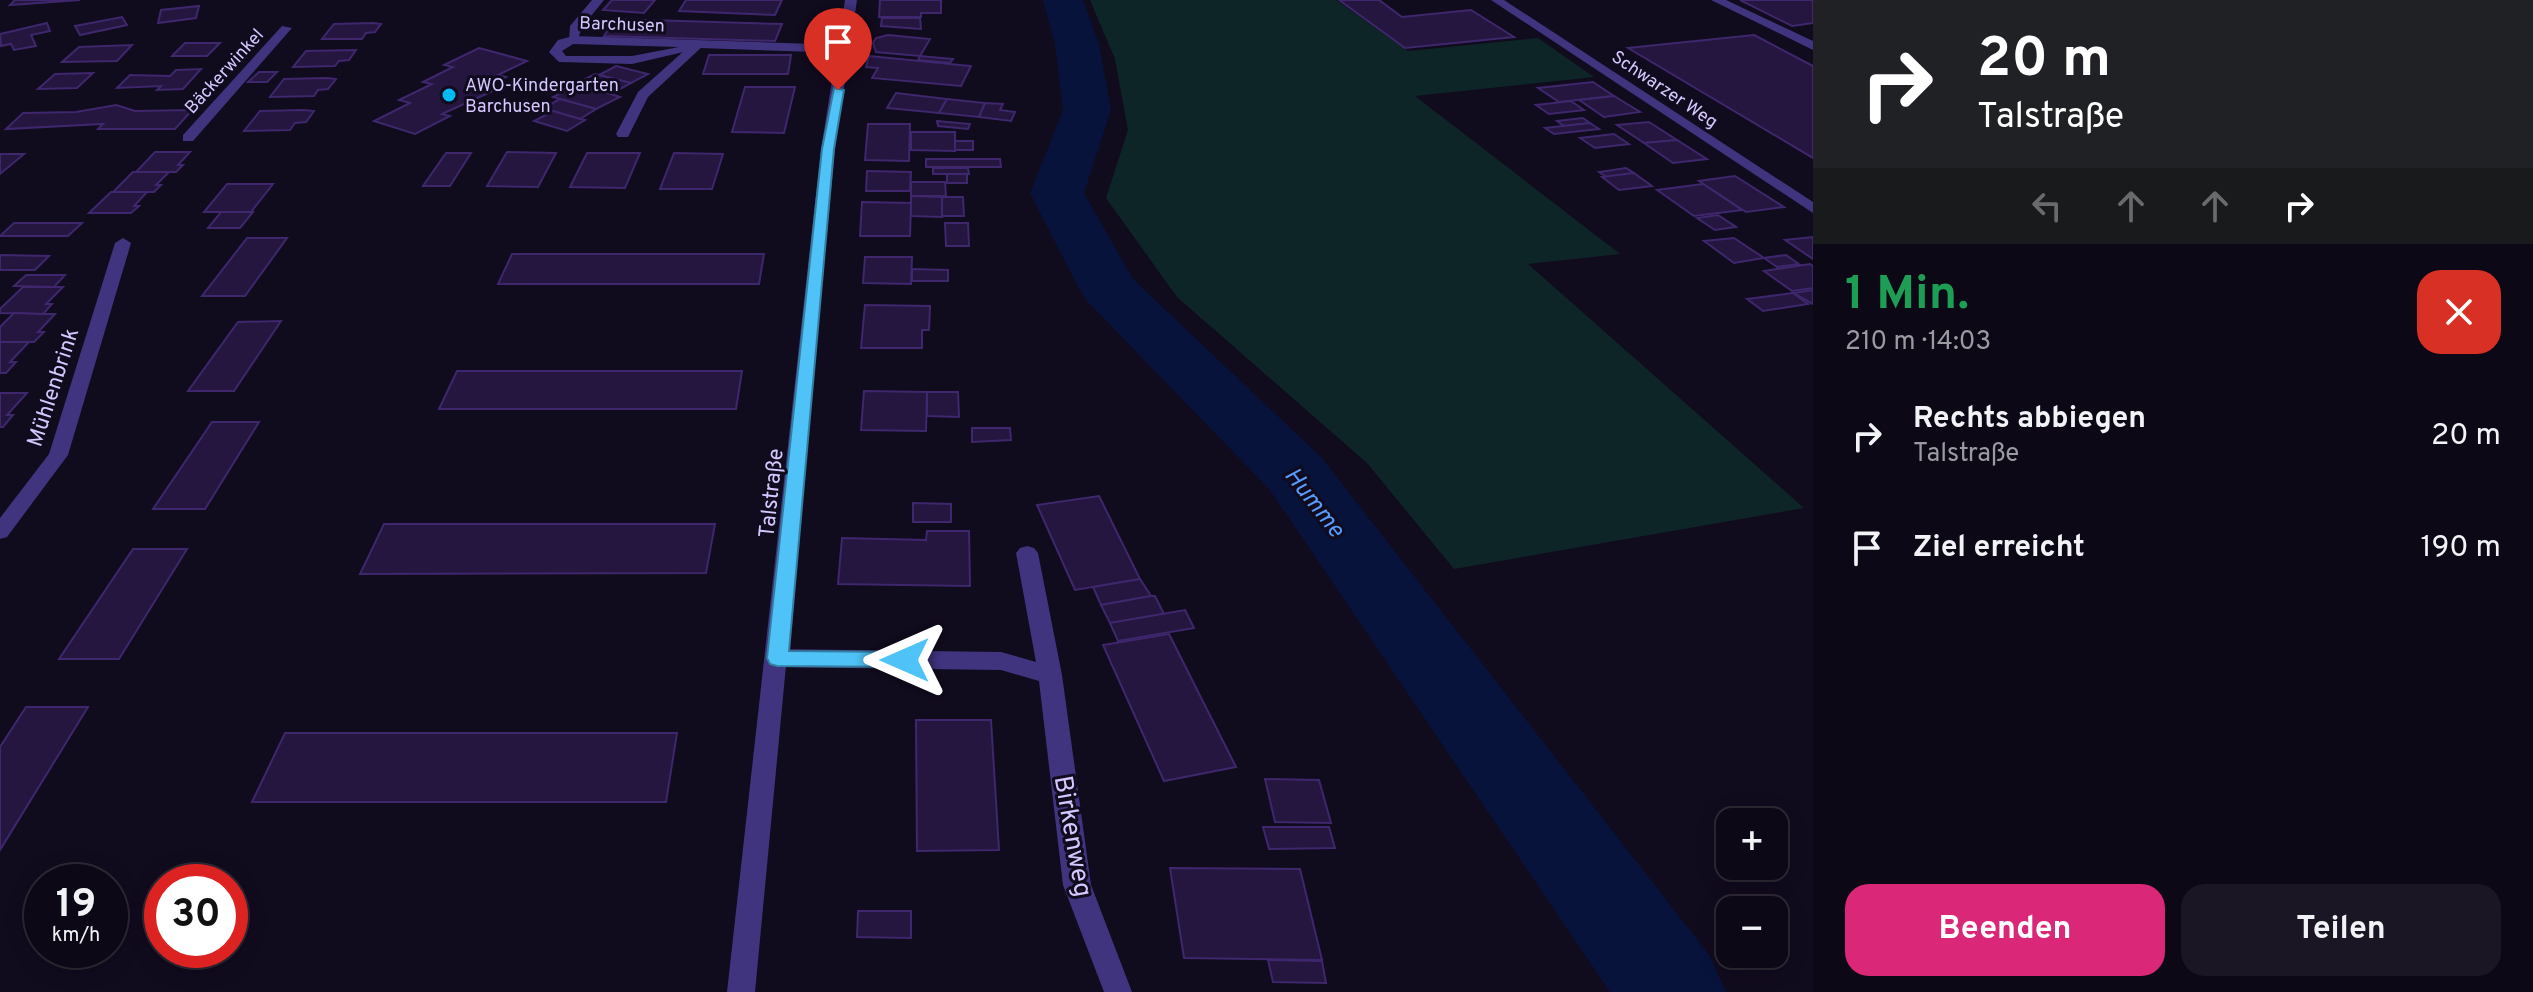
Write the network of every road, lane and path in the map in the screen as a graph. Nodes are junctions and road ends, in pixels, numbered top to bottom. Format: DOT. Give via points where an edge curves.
graph roads {
  1 [pos="598,0"];
  2 [pos="851,0"];
  3 [pos="1497,0"];
  4 [pos="1717,0"];
  5 [pos="286,28"];
  6 [pos="573,40"];
  7 [pos="698,45"];
  8 [pos="1813,46"];
  9 [pos="844,49"];
  10 [pos="623,134"];
  11 [pos="188,138"];
  12 [pos="1813,209"];
  13 [pos="123,243"];
  14 [pos="0,532"];
  15 [pos="1027,553"];
  16 [pos="777,658"];
  17 [pos="1050,675"];
  18 [pos="741,992"];
  19 [pos="1118,992"];
  1 -- 6 [label="street" via="576,26"];
  2 -- 9 [label="street, Talstraße"];
  3 -- 12 [label="street, Schwarzer Weg"];
  4 -- 8 [label="street"];
  5 -- 11 [label="street, Bäckerwinkel"];
  6 -- 7 [label="street, Barchusen"];
  6 -- 7 [label="street, Barchusen" via="555,52 563,59 637,61"];
  7 -- 9 [label="street, Barchusen"];
  7 -- 10 [label="street" via="643,95"];
  9 -- 16 [label="street, Talstraße" via="828,149"];
  13 -- 14 [label="street, Mühlenbrink" via="58,455"];
  15 -- 17 [label="street, Birkenweg"];
  16 -- 17 [label="street" via="1001,661"];
  16 -- 18 [label="street, Talstraße"];
  17 -- 19 [label="street, Birkenweg" via="1077,885"];
}
